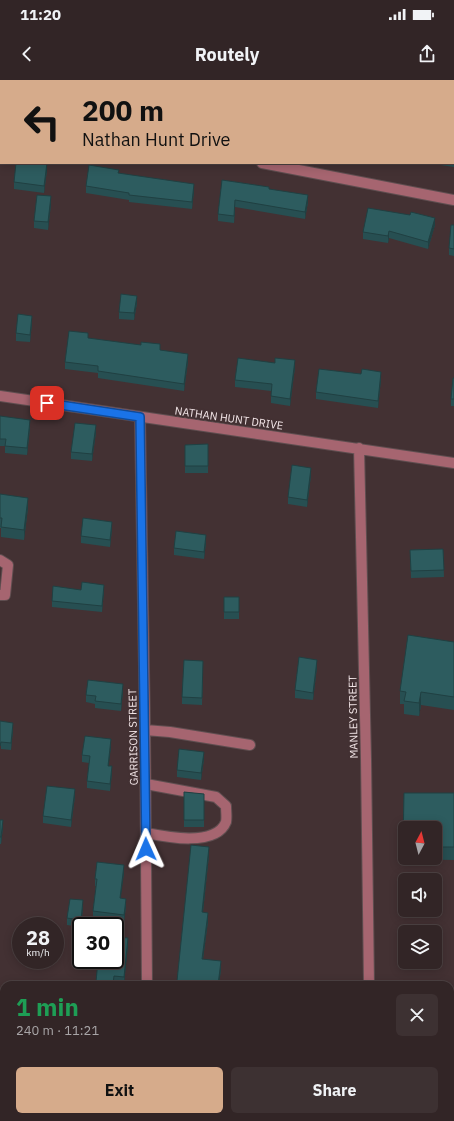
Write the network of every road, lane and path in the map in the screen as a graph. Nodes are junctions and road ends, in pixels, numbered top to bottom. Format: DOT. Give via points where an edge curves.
graph roads {
  1 [pos="267,164"];
  2 [pos="454,200"];
  3 [pos="0,396"];
  4 [pos="140,417"];
  5 [pos="359,448"];
  6 [pos="454,463"];
  7 [pos="0,560"];
  8 [pos="0,595"];
  9 [pos="145,730"];
  10 [pos="250,745"];
  11 [pos="146,784"];
  12 [pos="146,833"];
  13 [pos="147,981"];
  14 [pos="368,981"];
  1 -- 2 [label="street"];
  3 -- 4 [label="street, NATHAN HUNT DRIVE"];
  4 -- 5 [label="street, NATHAN HUNT DRIVE"];
  4 -- 9 [label="street, GARRISON STREET"];
  5 -- 6 [label="street, NATHAN HUNT DRIVE"];
  5 -- 14 [label="street, MANLEY STREET"];
  7 -- 8 [label="street" via="8,565 5,595"];
  9 -- 10 [label="street"];
  9 -- 11 [label="street, GARRISON STREET"];
  11 -- 12 [label="street, GARRISON STREET"];
  11 -- 12 [label="street" via="216,797 226,806 226,822 216,834 195,838"];
  12 -- 13 [label="street, GARRISON STREET"];
}
